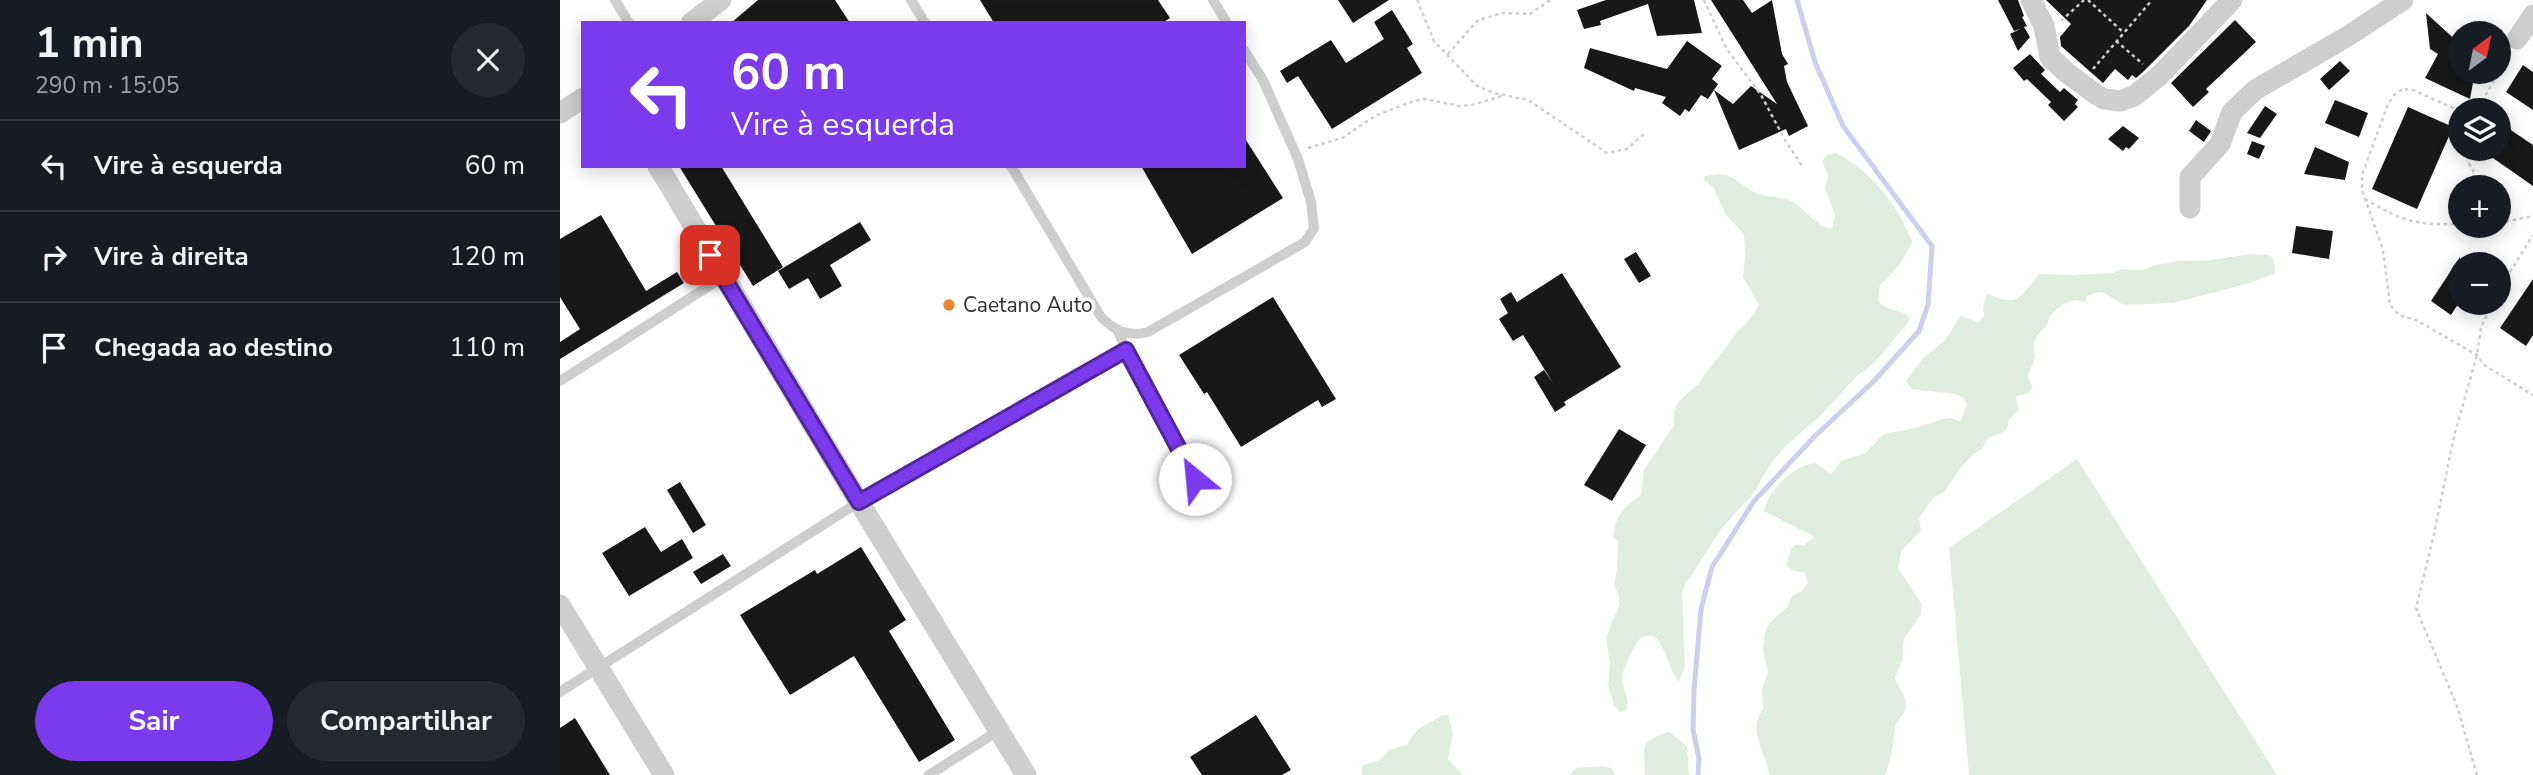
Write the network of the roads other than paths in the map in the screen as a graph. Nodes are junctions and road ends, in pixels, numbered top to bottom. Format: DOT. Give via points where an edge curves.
graph roads {
  1 [pos="615,0"];
  2 [pos="721,0"];
  3 [pos="911,0"];
  4 [pos="1213,0"];
  5 [pos="2031,0"];
  6 [pos="2232,0"];
  7 [pos="2403,0"];
  8 [pos="2533,15"];
  9 [pos="628,21"];
  10 [pos="694,21"];
  11 [pos="924,21"];
  12 [pos="1226,21"];
  13 [pos="2518,39"];
  14 [pos="1246,53"];
  15 [pos="581,99"];
  16 [pos="560,113"];
  17 [pos="659,168"];
  18 [pos="1012,168"];
  19 [pos="2190,208"];
  20 [pos="723,277"];
  21 [pos="1118,331"];
  22 [pos="1126,350"];
  23 [pos="560,381"];
  24 [pos="1195,479"];
  25 [pos="859,502"];
  26 [pos="560,605"];
  27 [pos="599,669"];
  28 [pos="560,692"];
  29 [pos="998,732"];
  30 [pos="664,775"];
  31 [pos="929,775"];
  32 [pos="1026,775"];
  1 -- 9 [label="lane"];
  2 -- 10 [label="street"];
  3 -- 11 [label="lane"];
  4 -- 12 [label="lane"];
  5 -- 6 [label="street" via="2040,15 2050,57 2104,99 2120,101 2159,76"];
  7 -- 19 [label="street" via="2255,90 2232,112 2220,144 2190,177"];
  8 -- 13 [label="street"];
  14 -- 21 [label="lane" via="1264,80 1295,150 1314,228 1305,242 1148,332 1129,335"];
  15 -- 16 [label="street"];
  17 -- 20 [label="street"];
  18 -- 21 [label="lane" via="1101,317"];
  20 -- 23 [label="lane"];
  20 -- 25 [label="street"];
  21 -- 22 [label="lane"];
  22 -- 24 [label="lane"];
  22 -- 25 [label="lane"];
  25 -- 27 [label="lane"];
  25 -- 29 [label="street"];
  26 -- 27 [label="street"];
  27 -- 28 [label="lane"];
  27 -- 30 [label="street"];
  29 -- 31 [label="lane"];
  29 -- 32 [label="street"];
}
